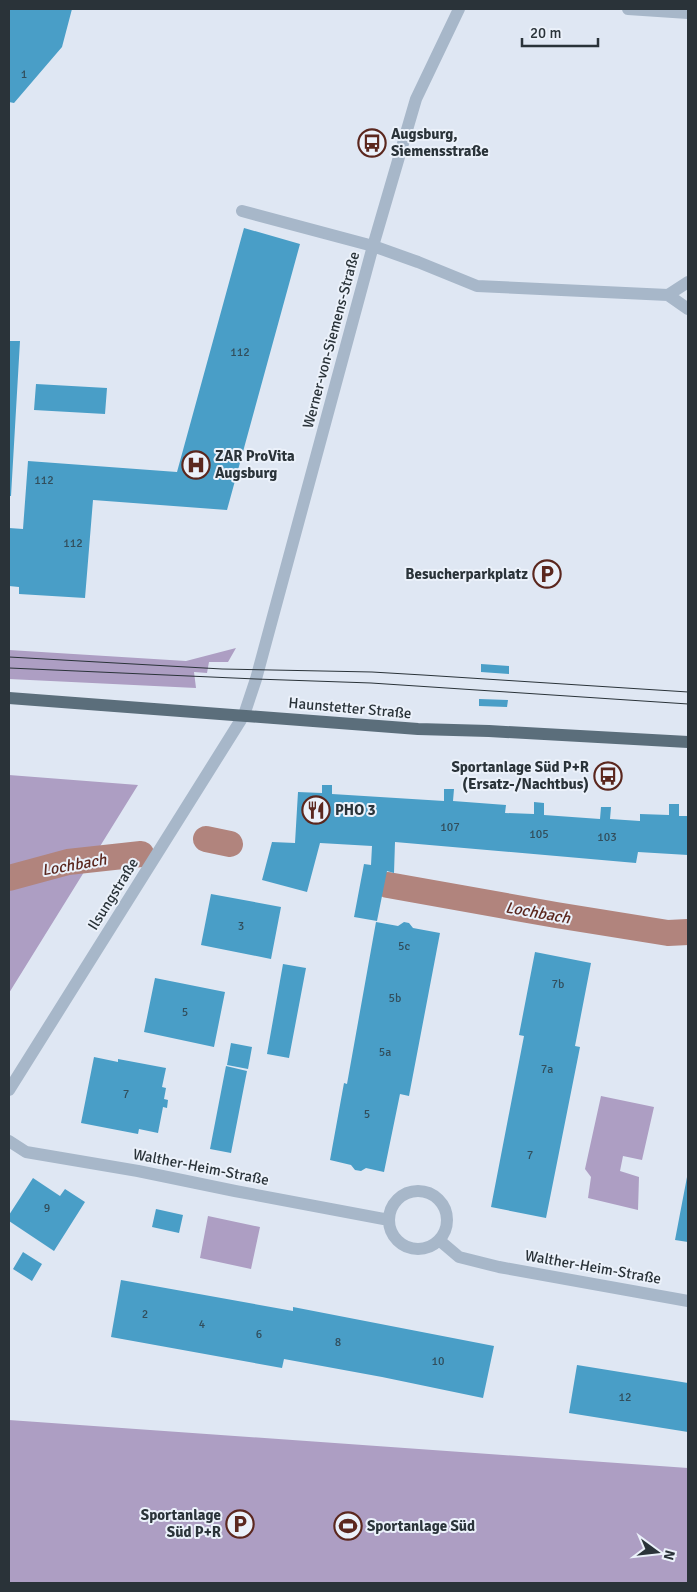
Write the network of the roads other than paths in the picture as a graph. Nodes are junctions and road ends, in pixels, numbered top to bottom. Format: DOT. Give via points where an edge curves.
graph roads {
  1 [pos="459,9"];
  2 [pos="628,9"];
  3 [pos="688,13"];
  4 [pos="242,211"];
  5 [pos="373,246"];
  6 [pos="688,282"];
  7 [pos="668,295"];
  8 [pos="688,309"];
  9 [pos="9,698"];
  10 [pos="244,715"];
  11 [pos="688,742"];
  12 [pos="9,1090"];
  13 [pos="9,1141"];
  14 [pos="389,1220"];
  15 [pos="439,1240"];
  16 [pos="688,1302"];
  1 -- 5 [label="street, Werner-von-Siemens-Straße" via="416,99"];
  2 -- 3 [label="street"];
  4 -- 5 [label="street"];
  5 -- 7 [label="street" via="477,286"];
  5 -- 10 [label="street, Werner-von-Siemens-Straße"];
  6 -- 7 [label="street"];
  7 -- 8 [label="street"];
  9 -- 10 [label="main road, Haunstetter Straße"];
  10 -- 11 [label="main road, Haunstetter Straße" via="418,729"];
  10 -- 12 [label="street, Ilsungstraße"];
  13 -- 14 [label="street, Walther-Heim-Straße" via="26,1152"];
  14 -- 15 [label="street" via="396,1239 403,1245 422,1248"];
  14 -- 15 [label="street" via="390,1211 401,1196 420,1190 430,1193 441,1202 447,1215 447,1226"];
  15 -- 16 [label="street, Walther-Heim-Straße" via="459,1257 491,1265"];
}
